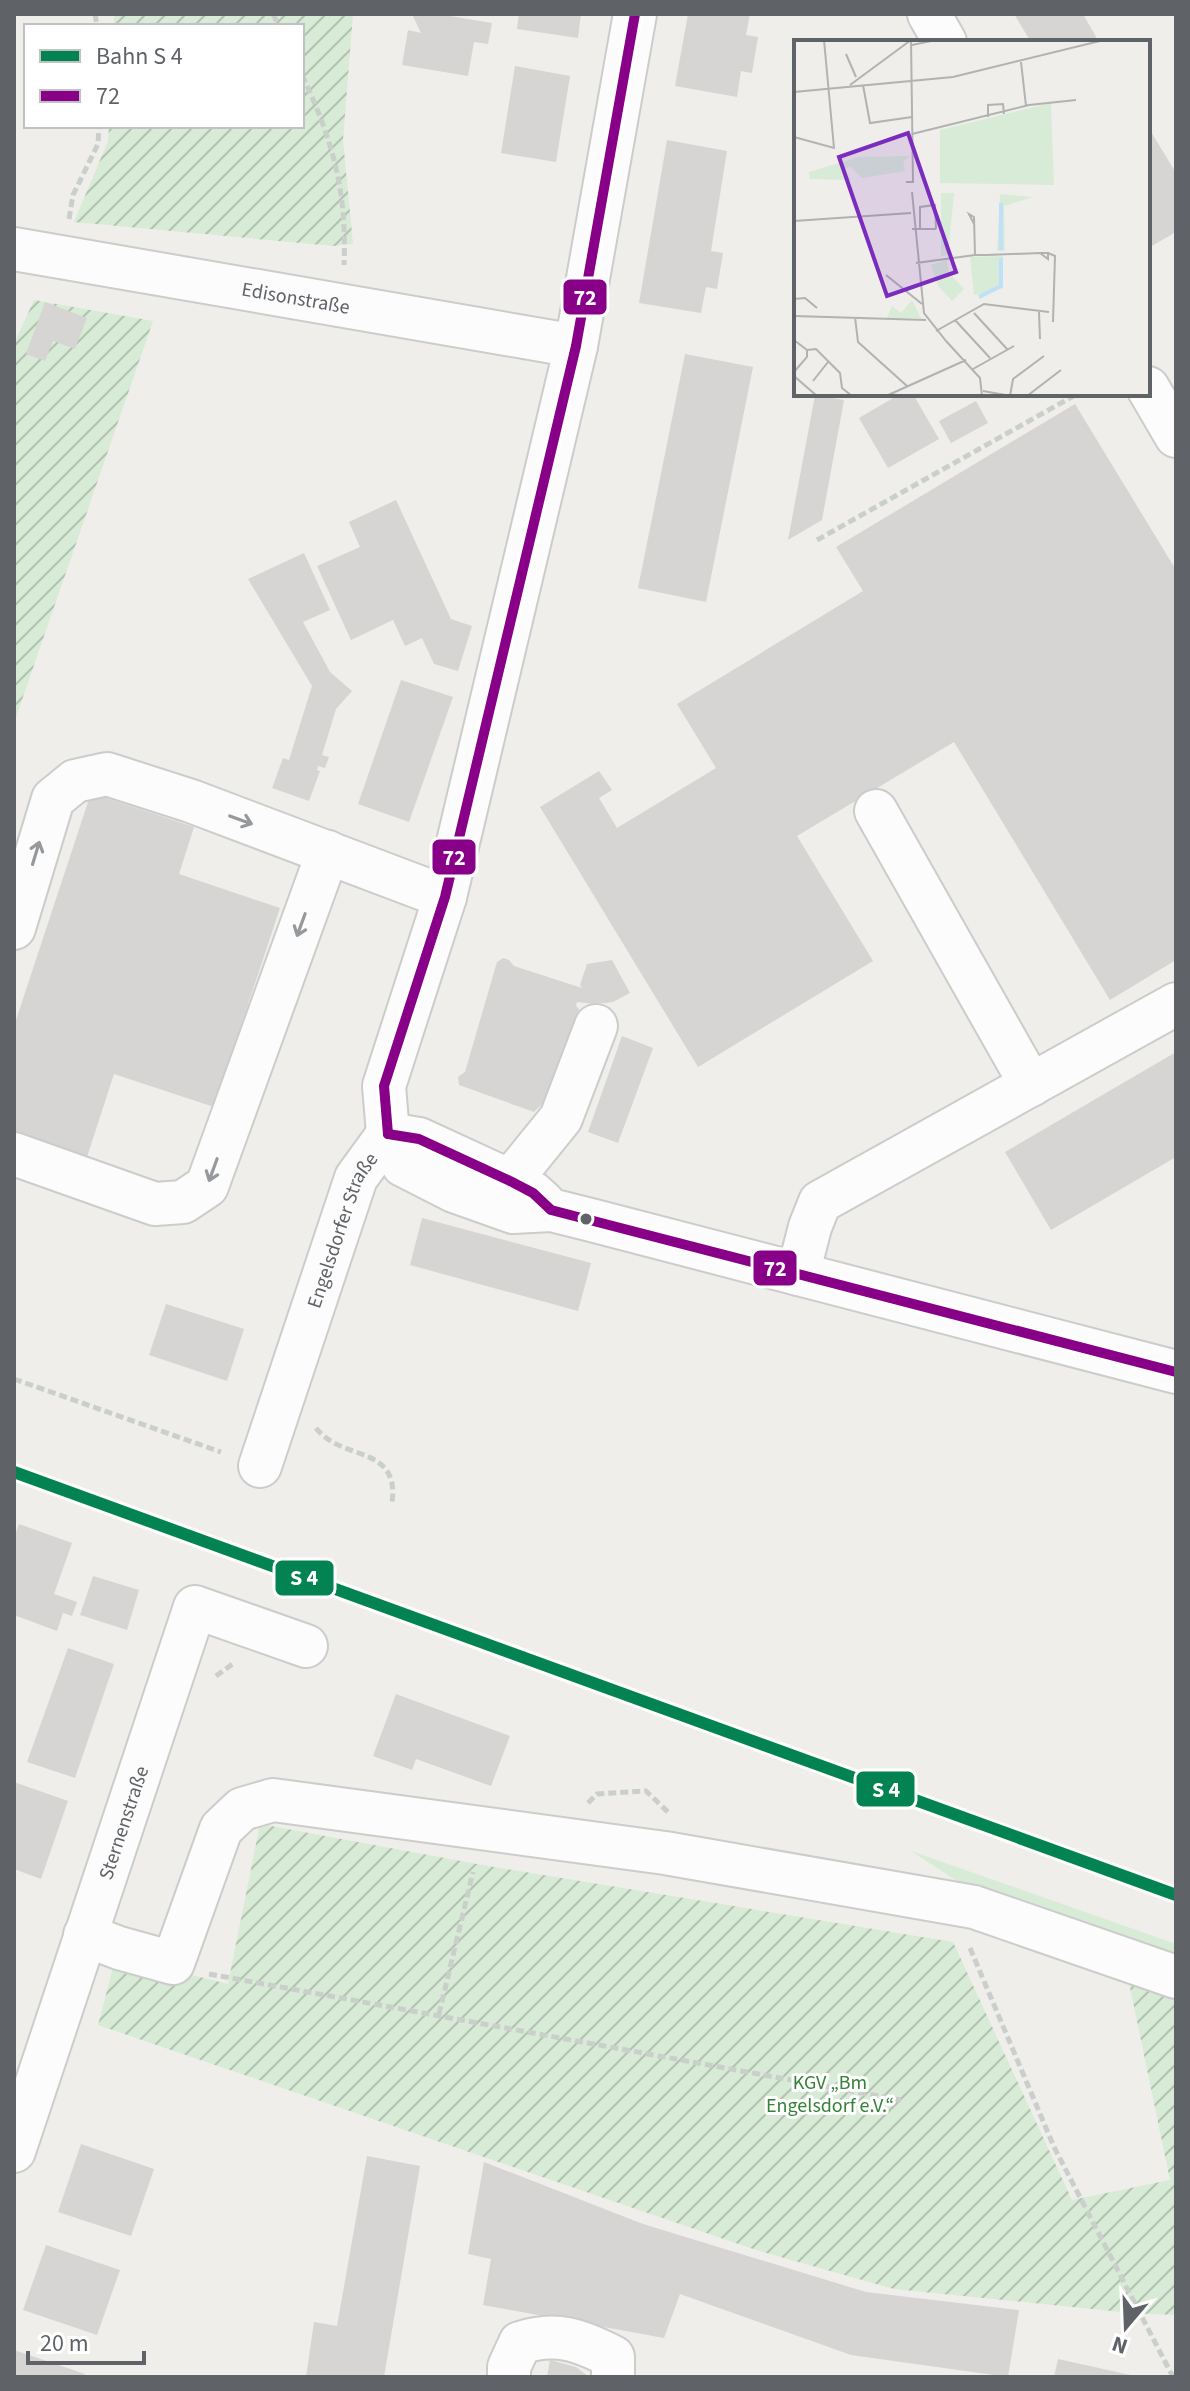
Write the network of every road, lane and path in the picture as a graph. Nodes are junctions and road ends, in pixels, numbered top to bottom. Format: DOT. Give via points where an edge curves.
graph roads {
  1 [pos="635,14"];
  2 [pos="929,14"];
  3 [pos="944,40"];
  4 [pos="304,79"];
  5 [pos="99,128"];
  6 [pos="14,249"];
  7 [pos="61,257"];
  8 [pos="342,306"];
  9 [pos="576,346"];
  10 [pos="1150,391"];
  11 [pos="1073,396"];
  12 [pos="1176,436"];
  13 [pos="817,540"];
  14 [pos="876,811"];
  15 [pos="328,852"];
  16 [pos="445,897"];
  17 [pos="14,928"];
  18 [pos="1176,1004"];
  19 [pos="596,1026"];
  20 [pos="1031,1085"];
  21 [pos="388,1134"];
  22 [pos="14,1154"];
  23 [pos="510,1181"];
  24 [pos="551,1210"];
  25 [pos="798,1274"];
  26 [pos="1176,1372"];
  27 [pos="14,1379"];
  28 [pos="313,1418"];
  29 [pos="260,1466"];
  30 [pos="392,1503"];
  31 [pos="306,1646"];
  32 [pos="236,1661"];
  33 [pos="212,1688"];
  34 [pos="473,1872"];
  35 [pos="950,1904"];
  36 [pos="85,1935"];
  37 [pos="173,1963"];
  38 [pos="1176,1977"];
  39 [pos="439,2014"];
  40 [pos="901,2100"];
  41 [pos="14,2151"];
  42 [pos="509,2377"];
  43 [pos="613,2377"];
  44 [pos="1173,2377"];
  1 -- 9 [label="street, Engelsdorfer Straße"];
  2 -- 3 [label="street"];
  4 -- 8 [label="path" via="338,167 346,234"];
  5 -- 7 [label="path" via="98,144 73,195"];
  6 -- 7 [label="street, Edisonstraße"];
  7 -- 8 [label="street, Edisonstraße"];
  8 -- 9 [label="street, Edisonstraße"];
  9 -- 16 [label="street, Engelsdorfer Straße"];
  10 -- 12 [label="street"];
  11 -- 13 [label="path"];
  14 -- 20 [label="street"];
  15 -- 16 [label="street"];
  17 -- 15 [label="street, one-way" via="53,799 75,781 107,774"];
  15 -- 22 [label="street, one-way" via="207,1186 183,1202 155,1204"];
  16 -- 21 [label="street, Engelsdorfer Straße" via="384,1086"];
  18 -- 20 [label="street"];
  19 -- 23 [label="street" via="561,1118"];
  20 -- 25 [label="street" via="820,1202"];
  21 -- 23 [label="street" via="419,1139"];
  21 -- 24 [label="street" via="403,1165 443,1185 513,1212"];
  21 -- 29 [label="street, Engelsdorfer Straße" via="356,1178"];
  23 -- 24 [label="street"];
  24 -- 25 [label="street"];
  25 -- 26 [label="street"];
  27 -- 29 [label="path"];
  28 -- 30 [label="path" via="324,1438 383,1463 394,1488"];
  31 -- 36 [label="street, Sternenstraße" via="195,1607"];
  32 -- 33 [label="path" via="217,1674"];
  34 -- 39 [label="path"];
  35 -- 37 [label="street" via="665,1853 273,1800 242,1809 221,1829"];
  35 -- 38 [label="street" via="974,1907"];
  35 -- 44 [label="path" via="1054,2147"];
  36 -- 37 [label="street"];
  36 -- 41 [label="street, Sternenstraße"];
  37 -- 39 [label="path" via="187,1971"];
  39 -- 40 [label="path"];
  42 -- 43 [label="street" via="520,2343 542,2335 583,2342 613,2357"];
}
